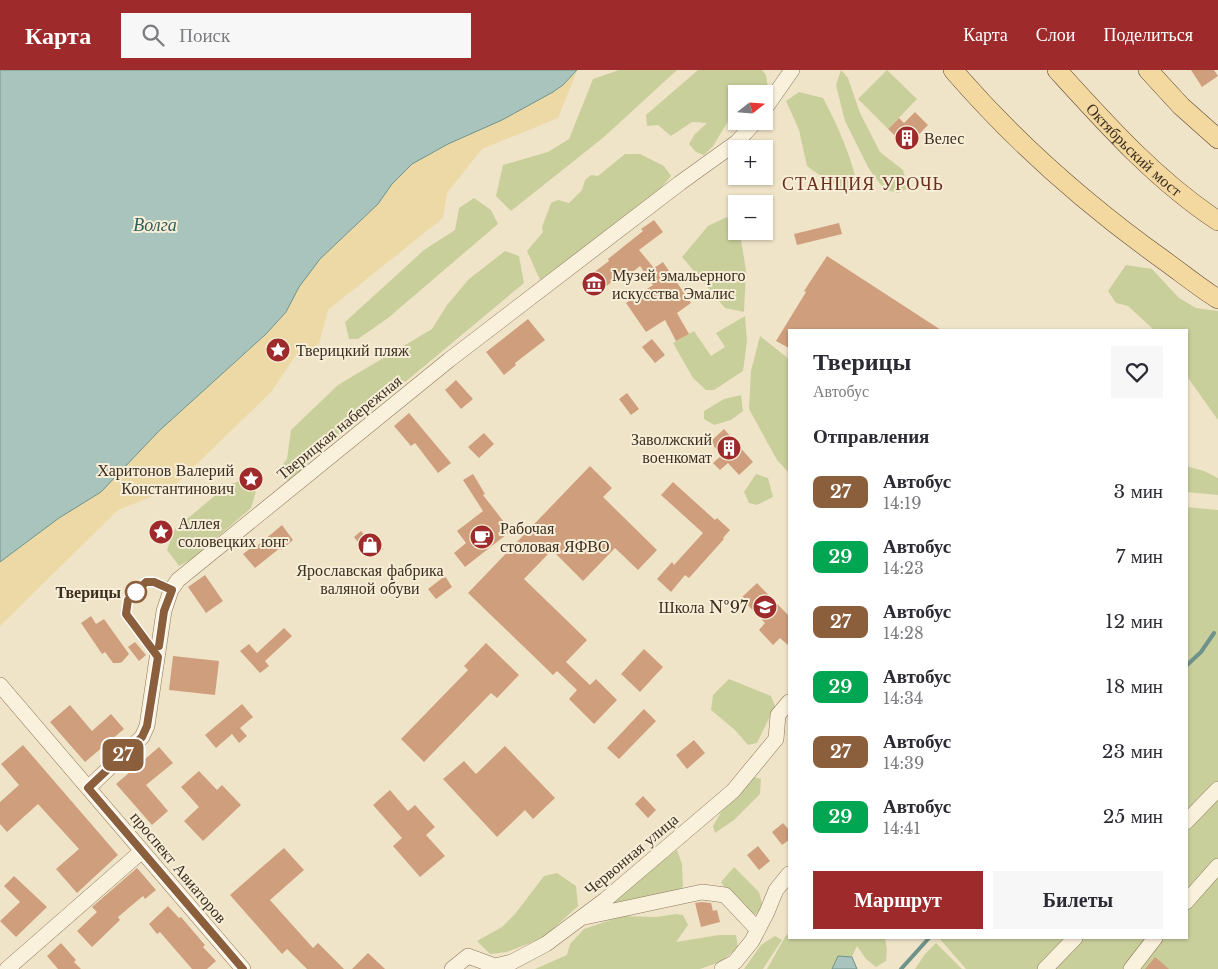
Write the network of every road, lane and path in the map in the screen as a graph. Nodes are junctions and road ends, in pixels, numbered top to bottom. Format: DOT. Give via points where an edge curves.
graph roads {
  1 [pos="792,70"];
  2 [pos="953,70"];
  3 [pos="1057,70"];
  4 [pos="1154,72"];
  5 [pos="773,97"];
  6 [pos="748,130"];
  7 [pos="1218,139"];
  8 [pos="1218,221"];
  9 [pos="1218,299"];
  10 [pos="0,685"];
  11 [pos="788,703"];
  12 [pos="88,788"];
  13 [pos="1218,789"];
  14 [pos="1188,820"];
  15 [pos="142,851"];
  16 [pos="1218,866"];
  17 [pos="788,875"];
  18 [pos="1188,900"];
  19 [pos="581,918"];
  20 [pos="758,930"];
  21 [pos="1074,939"];
  22 [pos="1154,939"];
  23 [pos="8,969"];
  24 [pos="243,969"];
  25 [pos="452,969"];
  26 [pos="722,969"];
  27 [pos="1045,969"];
  28 [pos="1131,969"];
  1 -- 5 [label="street"];
  2 -- 9 [label="main road" via="1066,183"];
  3 -- 8 [label="main road, Октябрьский мост" via="1143,161"];
  4 -- 7 [label="main road" via="1181,106"];
  6 -- 12 [label="street, Тверицкая набережная" via="737,142 449,360 178,580 164,611 142,737"];
  10 -- 12 [label="street, проспект Авиаторов"];
  11 -- 19 [label="street, Червонная улица" via="778,715 776,739 733,791"];
  12 -- 15 [label="street, проспект Авиаторов"];
  13 -- 14 [label="street"];
  15 -- 23 [label="street"];
  15 -- 24 [label="street, проспект Авиаторов"];
  16 -- 18 [label="street"];
  17 -- 20 [label="street" via="776,890"];
  19 -- 20 [label="street" via="702,892 725,894"];
  19 -- 25 [label="street, Червонная улица" via="546,944 512,962 495,966 468,956"];
  20 -- 26 [label="street" via="735,962"];
  21 -- 27 [label="street"];
  22 -- 28 [label="street"];
}
